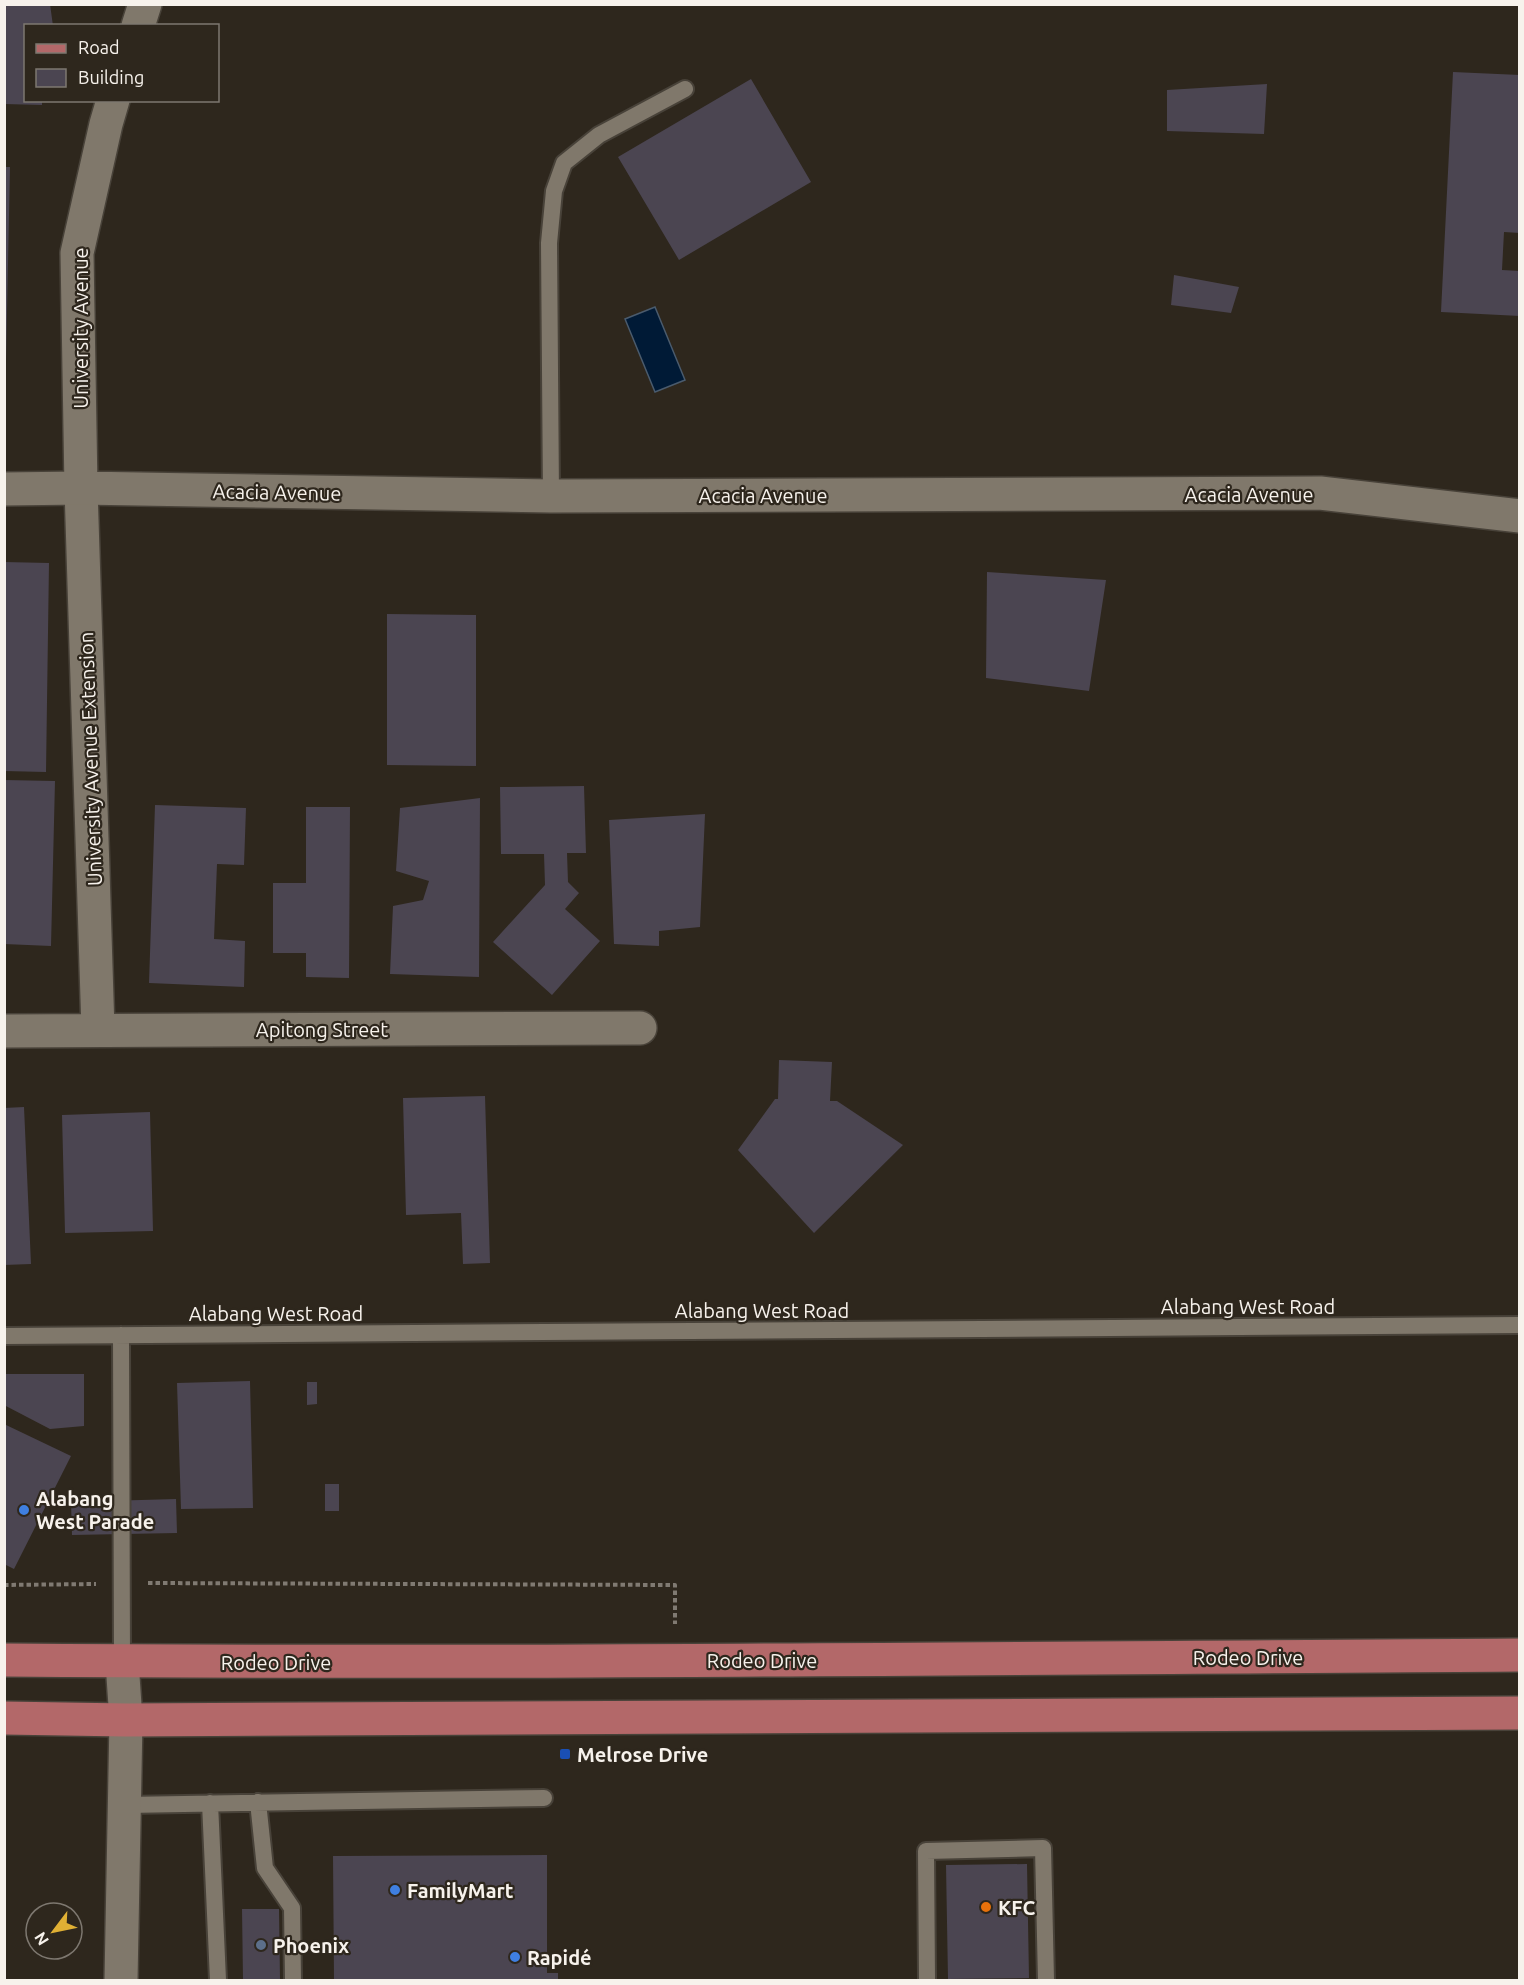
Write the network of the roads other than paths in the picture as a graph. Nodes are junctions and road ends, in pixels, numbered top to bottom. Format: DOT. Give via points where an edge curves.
graph roads {
  1 [pos="145,4"];
  2 [pos="139,24"];
  3 [pos="685,89"];
  4 [pos="112,102"];
  5 [pos="81,488"];
  6 [pos="4,489"];
  7 [pos="551,496"];
  8 [pos="1520,516"];
  9 [pos="640,1028"];
  10 [pos="99,1030"];
  11 [pos="4,1031"];
  12 [pos="1520,1325"];
  13 [pos="121,1335"];
  14 [pos="4,1336"];
  15 [pos="1520,1655"];
  16 [pos="4,1660"];
  17 [pos="122,1662"];
  18 [pos="1520,1713"];
  19 [pos="4,1718"];
  20 [pos="126,1720"];
  21 [pos="544,1798"];
  22 [pos="258,1802"];
  23 [pos="210,1803"];
  24 [pos="126,1805"];
  25 [pos="121,1980"];
  26 [pos="218,1980"];
  27 [pos="293,1980"];
  28 [pos="927,1980"];
  29 [pos="1046,1980"];
  1 -- 2 [label="street"];
  3 -- 7 [label="lane" via="599,135 564,164 554,191 549,243"];
  4 -- 5 [label="street, University Avenue" via="77,253"];
  5 -- 6 [label="street, Acacia Avenue"];
  5 -- 7 [label="street, Acacia Avenue"];
  5 -- 10 [label="street, University Avenue Extension"];
  7 -- 8 [label="street, Acacia Avenue" via="1320,493"];
  9 -- 10 [label="street, Apitong Street"];
  10 -- 11 [label="street, Apitong Street"];
  12 -- 13 [label="lane, Alabang West Road"];
  13 -- 14 [label="lane, Alabang West Road"];
  13 -- 17 [label="lane"];
  15 -- 17 [label="main road, Rodeo Drive"];
  16 -- 17 [label="main road, Rodeo Drive"];
  17 -- 20 [label="street"];
  18 -- 20 [label="main road"];
  19 -- 20 [label="main road"];
  20 -- 24 [label="street"];
  21 -- 22 [label="lane"];
  22 -- 23 [label="lane"];
  22 -- 27 [label="lane" via="265,1868 292,1908"];
  23 -- 24 [label="lane"];
  23 -- 26 [label="lane"];
  24 -- 25 [label="street"];
  28 -- 29 [label="lane" via="926,1851 1043,1848"];
}
